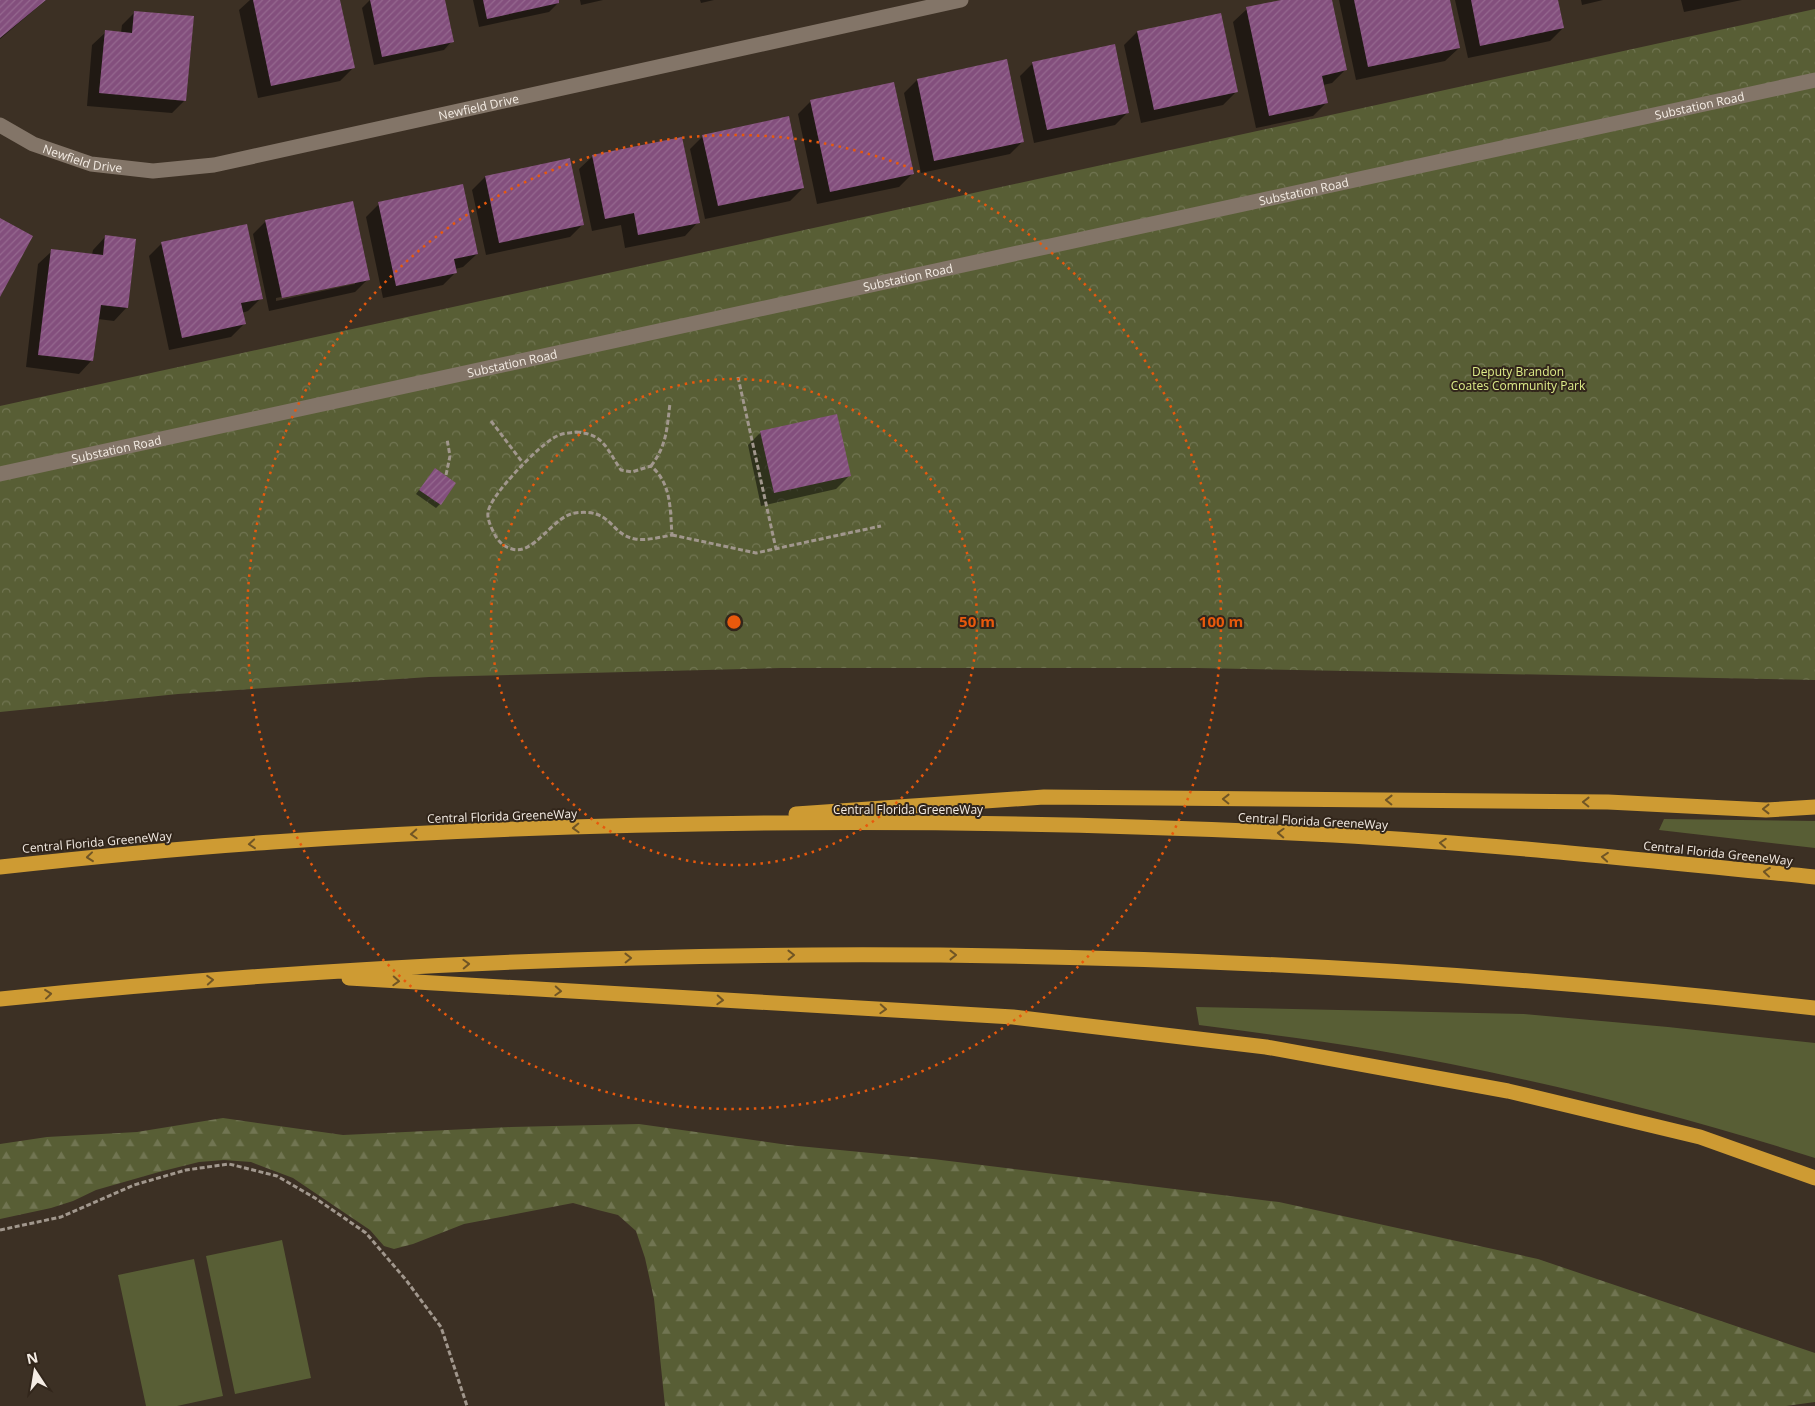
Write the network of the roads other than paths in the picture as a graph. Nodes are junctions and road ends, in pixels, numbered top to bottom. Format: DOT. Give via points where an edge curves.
graph roads {
  1 [pos="962,0"];
  2 [pos="894,7"];
  3 [pos="1815,80"];
  4 [pos="0,125"];
  5 [pos="0,474"];
  6 [pos="1815,807"];
  7 [pos="625,826"];
  8 [pos="0,867"];
  9 [pos="1815,877"];
  10 [pos="278,974"];
  11 [pos="0,999"];
  12 [pos="1815,1008"];
  13 [pos="1815,1178"];
  1 -- 2 [label="street, Newfield Drive"];
  2 -- 4 [label="street, Newfield Drive" via="214,165 153,171 91,164 33,144"];
  3 -- 5 [label="street, Substation Road"];
  6 -- 7 [label="highway, one-way" via="1766,810 1608,802 1044,797"];
  7 -- 8 [label="highway, Central Florida GreeneWay, one-way" via="273,842"];
  9 -- 7 [label="highway, Central Florida GreeneWay, one-way" via="1510,848 1336,836 983,824"];
  11 -- 10 [label="highway, one-way"];
  10 -- 12 [label="highway, one-way" via="627,958 981,956 1366,970 1672,992"];
  10 -- 13 [label="highway, one-way" via="1013,1017 1266,1047 1508,1091 1700,1137"];
}
